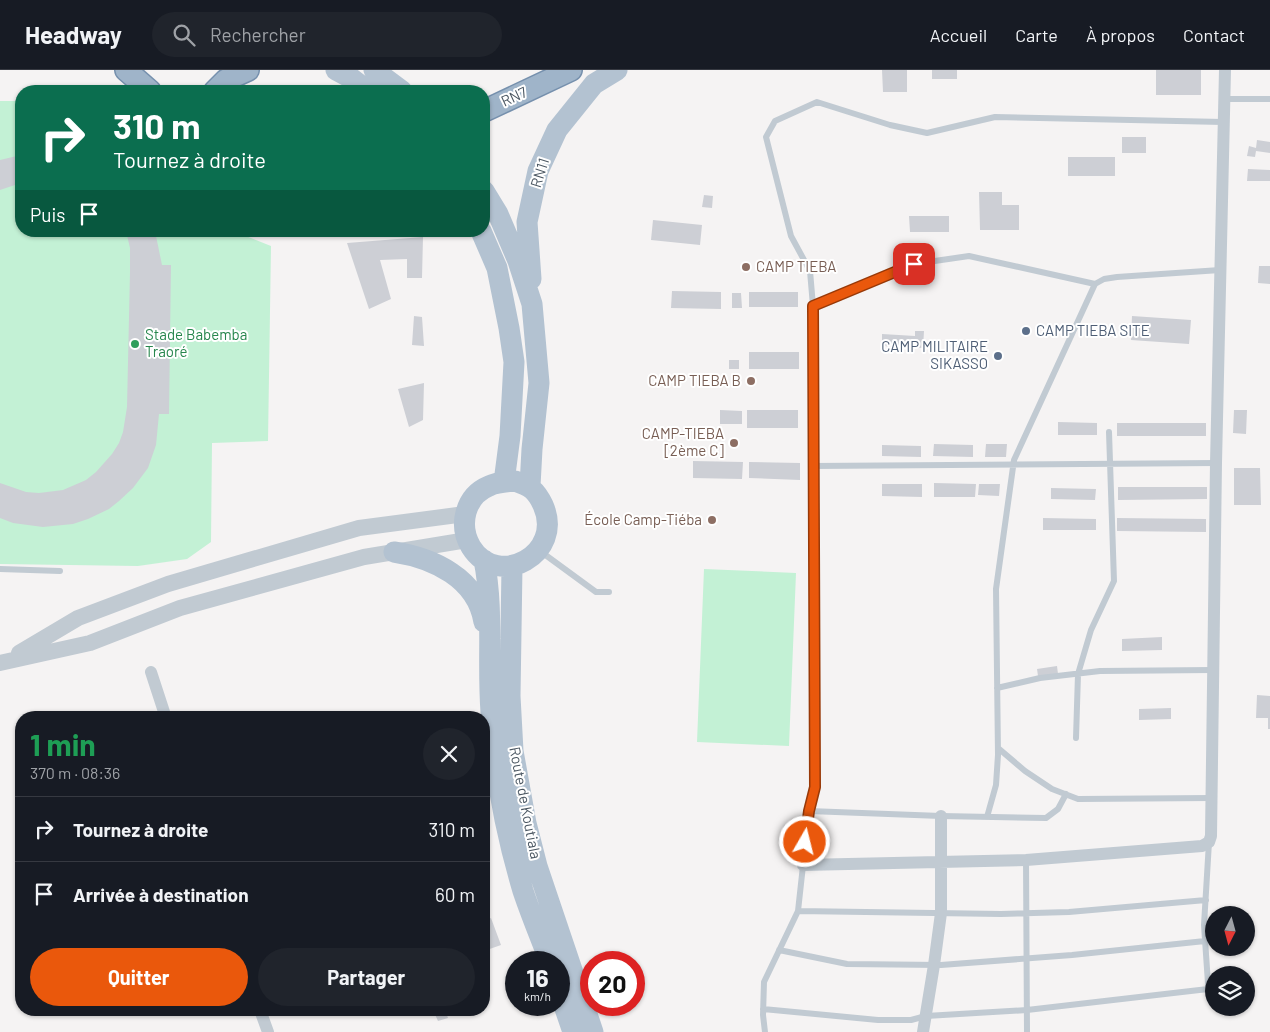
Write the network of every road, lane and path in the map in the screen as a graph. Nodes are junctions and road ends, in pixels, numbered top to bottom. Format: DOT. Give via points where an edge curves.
graph roads {
  1 [pos="126,70"];
  2 [pos="248,70"];
  3 [pos="336,70"];
  4 [pos="374,70"];
  5 [pos="571,70"];
  6 [pos="617,70"];
  7 [pos="1225,70"];
  8 [pos="143,85"];
  9 [pos="221,85"];
  10 [pos="360,85"];
  11 [pos="394,85"];
  12 [pos="1224,99"];
  13 [pos="1270,99"];
  14 [pos="490,108"];
  15 [pos="1223,122"];
  16 [pos="490,201"];
  17 [pos="484,237"];
  18 [pos="1220,270"];
  19 [pos="1095,284"];
  20 [pos="532,304"];
  21 [pos="813,306"];
  22 [pos="1109,432"];
  23 [pos="1216,463"];
  24 [pos="1013,464"];
  25 [pos="1110,464"];
  26 [pos="813,466"];
  27 [pos="504,482"];
  28 [pos="530,486"];
  29 [pos="465,514"];
  30 [pos="467,540"];
  31 [pos="311,542"];
  32 [pos="539,550"];
  33 [pos="394,552"];
  34 [pos="484,560"];
  35 [pos="512,566"];
  36 [pos="0,569"];
  37 [pos="318,569"];
  38 [pos="60,571"];
  39 [pos="609,592"];
  40 [pos="4,661"];
  41 [pos="1212,670"];
  42 [pos="151,672"];
  43 [pos="489,673"];
  44 [pos="1078,674"];
  45 [pos="997,688"];
  46 [pos="164,711"];
  47 [pos="1076,738"];
  48 [pos="998,748"];
  49 [pos="1066,794"];
  50 [pos="1212,798"];
  51 [pos="809,811"];
  52 [pos="941,816"];
  53 [pos="987,817"];
  54 [pos="1210,842"];
  55 [pos="1026,860"];
  56 [pos="941,862"];
  57 [pos="803,865"];
  58 [pos="1206,900"];
  59 [pos="1206,906"];
  60 [pos="798,911"];
  61 [pos="941,913"];
  62 [pos="1026,913"];
  63 [pos="1205,941"];
  64 [pos="779,950"];
  65 [pos="546,951"];
  66 [pos="1026,959"];
  67 [pos="934,965"];
  68 [pos="1205,989"];
  69 [pos="763,1009"];
  70 [pos="1027,1010"];
  71 [pos="262,1016"];
  72 [pos="567,1016"];
  73 [pos="926,1016"];
  74 [pos="268,1032"];
  75 [pos="572,1032"];
  76 [pos="593,1032"];
  77 [pos="765,1032"];
  78 [pos="923,1032"];
  79 [pos="1027,1032"];
  1 -- 8 [label="highway"];
  2 -- 9 [label="highway"];
  3 -- 10 [label="main road"];
  4 -- 11 [label="main road"];
  5 -- 14 [label="highway, RN7"];
  6 -- 20 [label="main road, RN11 / RN11" via="594,84 557,130 538,171 527,222"];
  7 -- 12 [label="street"];
  12 -- 13 [label="lane"];
  12 -- 15 [label="street"];
  15 -- 18 [label="street"];
  15 -- 21 [label="lane" via="995,117 927,133 890,126 817,102 775,120 766,137 791,236 810,271"];
  16 -- 20 [label="main road, RN11" via="518,261"];
  17 -- 27 [label="main road" via="497,268 514,362"];
  18 -- 19 [label="lane" via="1117,277"];
  18 -- 23 [label="street"];
  19 -- 21 [label="lane" via="969,256 914,264"];
  19 -- 24 [label="lane"];
  20 -- 28 [label="main road, RN11" via="539,383"];
  21 -- 26 [label="lane"];
  22 -- 25 [label="lane"];
  23 -- 25 [label="lane"];
  23 -- 41 [label="street"];
  24 -- 25 [label="lane"];
  24 -- 26 [label="lane"];
  24 -- 45 [label="lane" via="996,589"];
  25 -- 44 [label="lane" via="1114,581 1091,630"];
  26 -- 51 [label="lane" via="815,787"];
  27 -- 28 [label="main road" via="515,481"];
  27 -- 29 [label="main road" via="478,492"];
  28 -- 32 [label="main road" via="547,514 548,528"];
  29 -- 30 [label="main road"];
  29 -- 31 [label="street" via="359,528"];
  30 -- 33 [label="street"];
  30 -- 34 [label="main road, Route de Koutiala"];
  31 -- 37 [label="street"];
  31 -- 40 [label="street" via="168,584 87,614"];
  32 -- 35 [label="main road" via="524,562"];
  32 -- 39 [label="lane" via="596,592"];
  33 -- 37 [label="street"];
  33 -- 43 [label="main road" via="411,554 434,563 454,575 472,593 484,619"];
  34 -- 35 [label="main road"];
  34 -- 43 [label="main road, Route de Koutiala" via="489,584"];
  35 -- 76 [label="main road, Route de Koutiala" via="510,696 513,751 537,866"];
  36 -- 38 [label="lane"];
  37 -- 40 [label="street" via="180,608 90,643"];
  41 -- 44 [label="lane"];
  41 -- 50 [label="street"];
  42 -- 46 [label="street"];
  43 -- 65 [label="main road, Route de Koutiala" via="497,770 508,828 524,891"];
  44 -- 45 [label="lane" via="1040,678"];
  44 -- 47 [label="lane"];
  45 -- 48 [label="lane"];
  48 -- 49 [label="lane" via="1024,771"];
  48 -- 53 [label="lane" via="996,785"];
  49 -- 50 [label="lane" via="1078,799"];
  49 -- 53 [label="lane" via="1058,809 1046,818"];
  50 -- 54 [label="street"];
  51 -- 52 [label="lane"];
  51 -- 57 [label="lane"];
  52 -- 53 [label="lane"];
  52 -- 56 [label="street"];
  54 -- 55 [label="street" via="1202,846"];
  54 -- 58 [label="lane"];
  55 -- 56 [label="street"];
  55 -- 62 [label="lane"];
  56 -- 57 [label="street"];
  56 -- 61 [label="street"];
  57 -- 60 [label="lane"];
  58 -- 59 [label="lane"];
  58 -- 62 [label="lane"];
  60 -- 61 [label="lane"];
  60 -- 64 [label="lane"];
  61 -- 62 [label="lane"];
  61 -- 67 [label="street"];
  62 -- 66 [label="lane"];
  63 -- 66 [label="lane"];
  64 -- 67 [label="lane" via="848,964"];
  64 -- 69 [label="lane" via="764,982"];
  66 -- 67 [label="lane"];
  66 -- 70 [label="lane"];
  67 -- 73 [label="street"];
  68 -- 70 [label="lane"];
  69 -- 73 [label="lane" via="878,1020 911,1020"];
  69 -- 77 [label="lane"];
  70 -- 73 [label="lane"];
  70 -- 79 [label="lane"];
  71 -- 74 [label="street"];
  72 -- 75 [label="main road"];
  73 -- 78 [label="street"];
}
